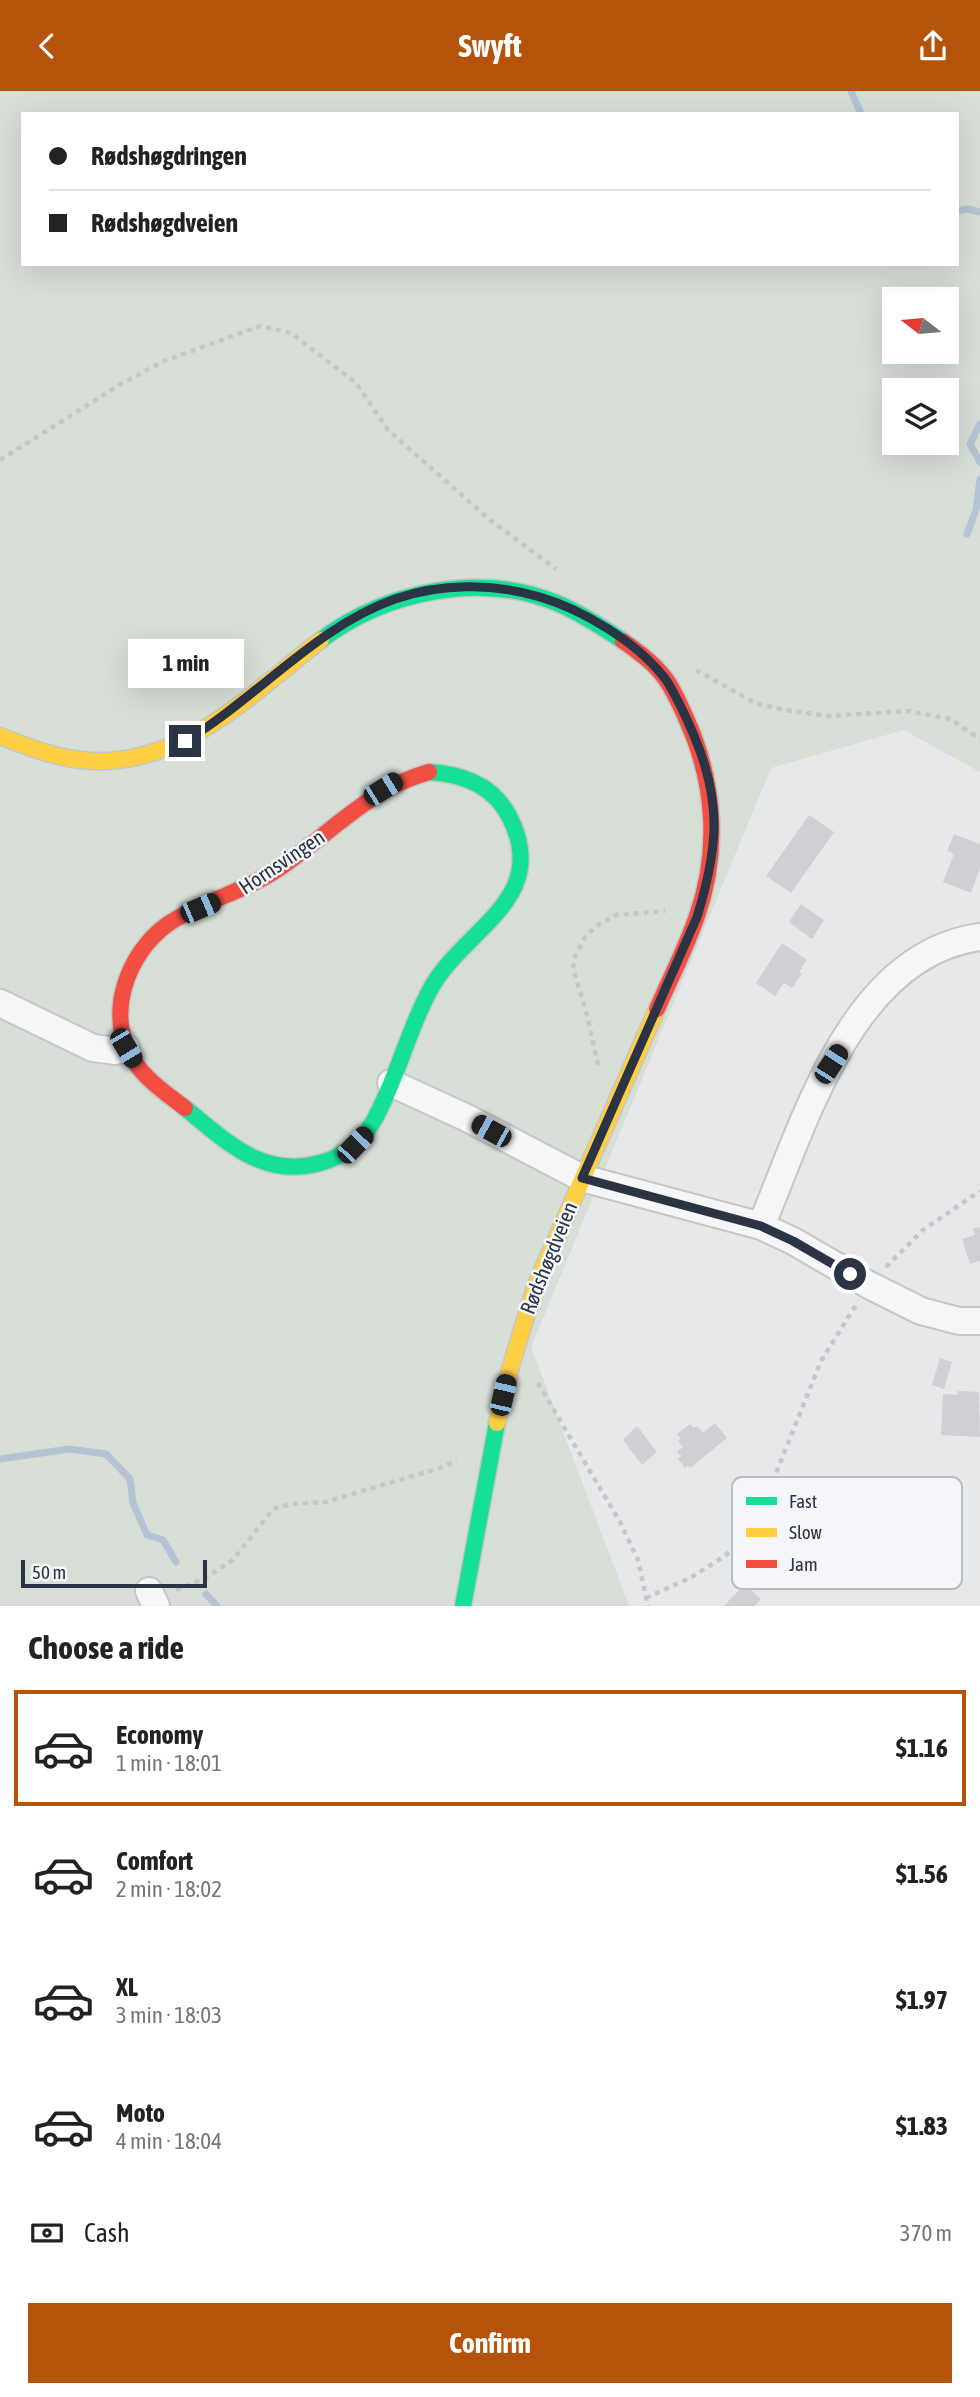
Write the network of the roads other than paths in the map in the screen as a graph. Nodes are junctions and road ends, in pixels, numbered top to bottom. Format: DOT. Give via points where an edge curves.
graph roads {
  1 [pos="0,736"];
  2 [pos="980,937"];
  3 [pos="0,1003"];
  4 [pos="126,1048"];
  5 [pos="391,1083"];
  6 [pos="582,1178"];
  7 [pos="761,1226"];
  8 [pos="980,1321"];
  9 [pos="463,1606"];
  1 -- 6 [label="street, Rødshøgdveien" via="49,755 89,762 130,760 165,750 201,731 356,616 393,600 440,589 470,586 525,593 557,602 610,630 653,664 693,730 711,793 714,830 709,874 697,917"];
  2 -- 7 [label="street" via="946,945 913,963 883,989 859,1020 809,1107"];
  3 -- 4 [label="street" via="93,1048"];
  4 -- 5 [label="street, Hornsvingen" via="153,1082 234,1147 256,1161 283,1168 322,1164 355,1145 377,1118"];
  4 -- 5 [label="street, Hornsvingen" via="121,1033 125,984 137,955 160,930 268,876 396,781 446,772 468,778 502,804 517,834 519,869 511,896 500,912 466,943 436,980"];
  5 -- 6 [label="street"];
  6 -- 7 [label="street"];
  6 -- 9 [label="street, Rødshøgdveien" via="535,1287 512,1356"];
  7 -- 8 [label="street" via="921,1311"];
}
